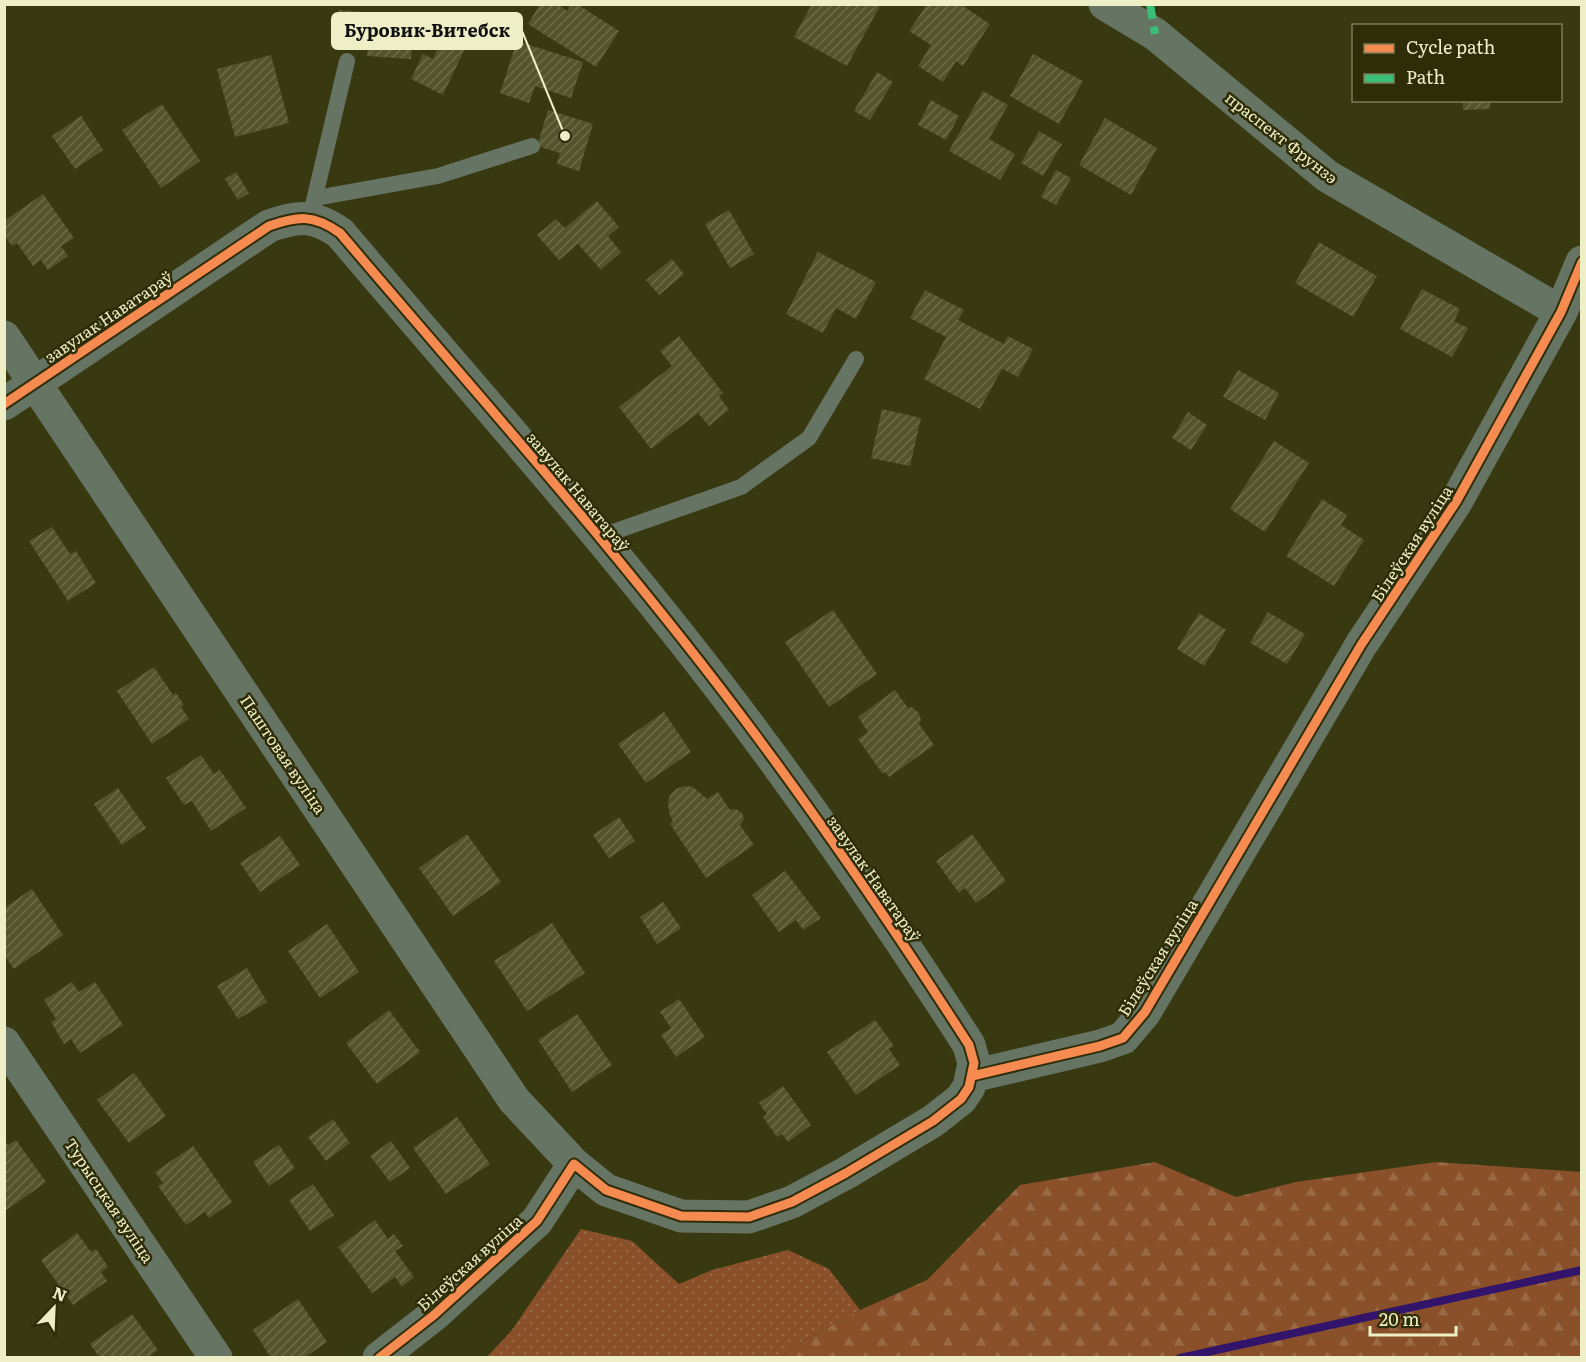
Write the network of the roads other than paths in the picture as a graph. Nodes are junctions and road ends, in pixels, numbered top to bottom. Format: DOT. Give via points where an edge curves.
graph roads {
  1 [pos="1105,4"];
  2 [pos="347,61"];
  3 [pos="532,146"];
  4 [pos="313,208"];
  5 [pos="1581,262"];
  6 [pos="1561,312"];
  7 [pos="4,337"];
  8 [pos="856,359"];
  9 [pos="36,382"];
  10 [pos="4,404"];
  11 [pos="599,537"];
  12 [pos="4,1043"];
  13 [pos="972,1076"];
  14 [pos="574,1164"];
  15 [pos="216,1358"];
  16 [pos="379,1358"];
  1 -- 6 [label="street, праспект Фрунзэ" via="1155,34 1327,176"];
  2 -- 4 [label="lane"];
  3 -- 4 [label="lane" via="438,176"];
  4 -- 9 [label="street, завулак Наватараў" via="268,226"];
  4 -- 11 [label="street, завулак Наватараў" via="340,233"];
  5 -- 6 [label="street, Білеўская вуліца"];
  6 -- 13 [label="street, Білеўская вуліца" via="1456,502 1361,645 1145,1012 1123,1038"];
  7 -- 9 [label="street, Паштовая вуліца"];
  8 -- 11 [label="lane" via="809,438 741,487"];
  9 -- 10 [label="street, завулак Наватараў"];
  9 -- 14 [label="street, Паштовая вуліца" via="514,1100"];
  11 -- 13 [label="street, завулак Наватараў" via="755,734 903,943 969,1045 974,1063"];
  12 -- 15 [label="street, Турысцкая вуліца"];
  13 -- 14 [label="street" via="961,1099 933,1121 819,1188 749,1217 681,1216 606,1190"];
  14 -- 16 [label="street, Білеўская вуліца" via="537,1221 434,1315"];
}
